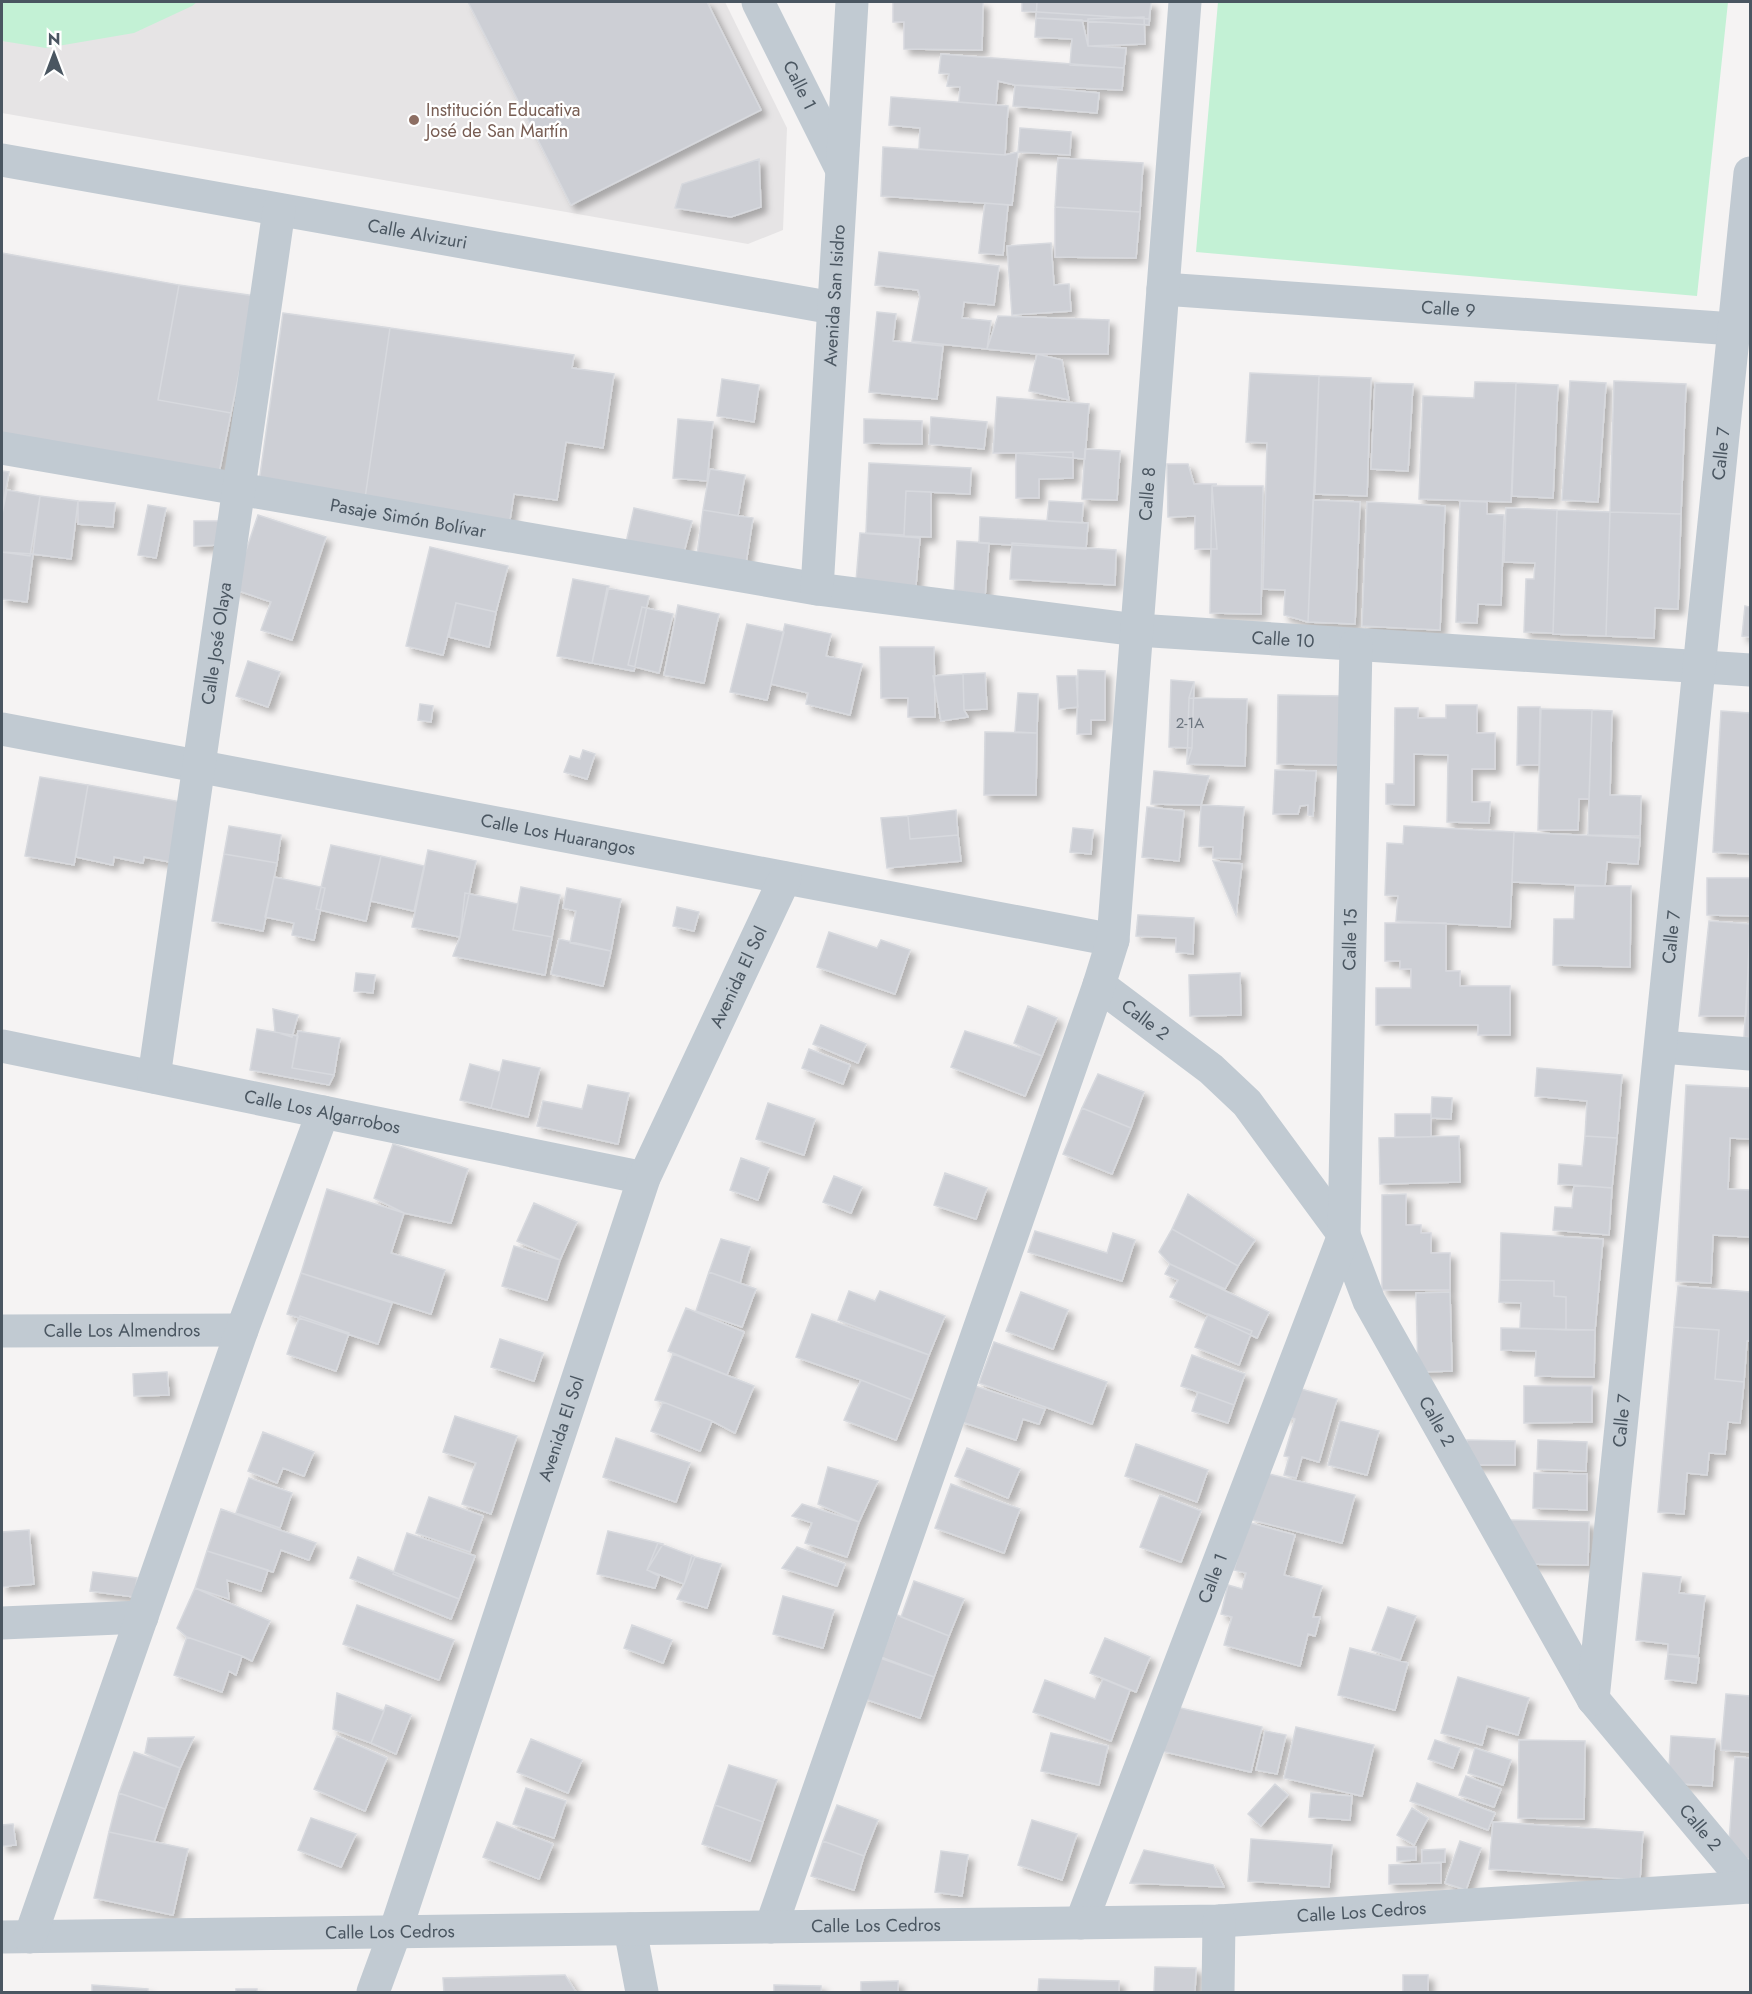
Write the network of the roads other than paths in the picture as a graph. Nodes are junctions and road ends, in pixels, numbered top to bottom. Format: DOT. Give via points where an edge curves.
graph roads {
  1 [pos="758,2"];
  2 [pos="852,2"];
  3 [pos="1185,2"];
  4 [pos="2,160"];
  5 [pos="842,170"];
  6 [pos="1750,173"];
  7 [pos="279,210"];
  8 [pos="1163,290"];
  9 [pos="833,308"];
  10 [pos="1734,328"];
  11 [pos="2,448"];
  12 [pos="238,489"];
  13 [pos="817,589"];
  14 [pos="1137,630"];
  15 [pos="1356,645"];
  16 [pos="1700,667"];
  17 [pos="1750,670"];
  18 [pos="2,729"];
  19 [pos="198,766"];
  20 [pos="784,878"];
  21 [pos="1113,940"];
  22 [pos="1099,985"];
  23 [pos="2,1046"];
  24 [pos="1661,1047"];
  25 [pos="1750,1054"];
  26 [pos="154,1077"];
  27 [pos="323,1112"];
  28 [pos="644,1178"];
  29 [pos="1344,1235"];
  30 [pos="242,1330"];
  31 [pos="2,1331"];
  32 [pos="142,1617"];
  33 [pos="2,1623"];
  34 [pos="1593,1699"];
  35 [pos="1750,1887"];
  36 [pos="1219,1921"];
  37 [pos="1081,1923"];
  38 [pos="771,1927"];
  39 [pos="630,1929"];
  40 [pos="394,1932"];
  41 [pos="16,1937"];
  42 [pos="373,1992"];
  43 [pos="642,1992"];
  44 [pos="1218,1992"];
  1 -- 5 [label="street, Calle 1"];
  2 -- 5 [label="street, Avenida San Isidro"];
  3 -- 8 [label="street, Calle 8"];
  4 -- 7 [label="street, Calle Alvizuri"];
  5 -- 9 [label="street, Avenida San Isidro"];
  6 -- 10 [label="street, Calle 7"];
  7 -- 9 [label="street, Calle Alvizuri"];
  7 -- 12 [label="street, Calle José Olaya"];
  8 -- 10 [label="street, Calle 9"];
  8 -- 14 [label="street, Calle 8"];
  9 -- 13 [label="street, Avenida San Isidro"];
  10 -- 16 [label="street, Calle 7"];
  11 -- 12 [label="street, Pasaje Simón Bolívar"];
  12 -- 13 [label="street, Pasaje Simón Bolívar"];
  12 -- 19 [label="street, Calle José Olaya"];
  13 -- 14 [label="street, Calle 10"];
  14 -- 15 [label="street, Calle 10"];
  14 -- 21 [label="street, Calle 8"];
  15 -- 16 [label="street, Calle 10"];
  15 -- 29 [label="street, Calle 15"];
  16 -- 17 [label="street, Calle 10"];
  16 -- 24 [label="street, Calle 7"];
  18 -- 19 [label="street, Calle Los Huarangos"];
  19 -- 20 [label="street, Calle Los Huarangos"];
  19 -- 26 [label="street, Calle José Olaya"];
  20 -- 21 [label="street, Calle Los Huarangos"];
  20 -- 28 [label="street, Avenida El Sol"];
  21 -- 22 [label="street, Calle 8"];
  22 -- 29 [label="street, Calle 2" via="1211,1069 1247,1103"];
  22 -- 38 [label="street, Calle 8"];
  23 -- 26 [label="street, Calle Los Algarrobos"];
  24 -- 25 [label="street"];
  24 -- 34 [label="street, Calle 7"];
  26 -- 27 [label="street, Calle Los Algarrobos"];
  27 -- 28 [label="street, Calle Los Algarrobos"];
  27 -- 30 [label="street"];
  28 -- 40 [label="street, Avenida El Sol"];
  29 -- 34 [label="street, Calle 2" via="1369,1301"];
  29 -- 37 [label="street, Calle 1"];
  30 -- 31 [label="street, Calle Los Almendros"];
  30 -- 32 [label="street"];
  32 -- 33 [label="street"];
  32 -- 41 [label="street"];
  34 -- 35 [label="street, Calle 2"];
  35 -- 36 [label="street, Calle Los Cedros"];
  36 -- 37 [label="street, Calle Los Cedros"];
  36 -- 44 [label="street"];
  37 -- 38 [label="street, Calle Los Cedros"];
  38 -- 39 [label="street, Calle Los Cedros"];
  39 -- 40 [label="street, Calle Los Cedros"];
  39 -- 43 [label="street"];
  40 -- 41 [label="street, Calle Los Cedros"];
  40 -- 42 [label="street, Avenida El Sol"];
}
